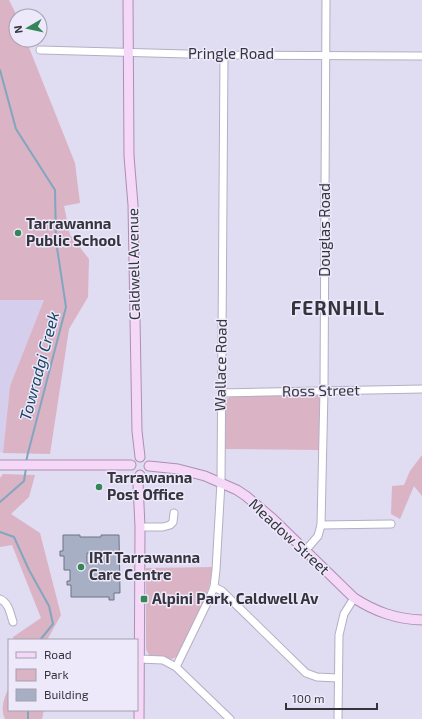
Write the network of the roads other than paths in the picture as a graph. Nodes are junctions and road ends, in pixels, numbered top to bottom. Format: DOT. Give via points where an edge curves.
graph roads {
  1 [pos="128,0"];
  2 [pos="326,0"];
  3 [pos="40,50"];
  4 [pos="129,53"];
  5 [pos="224,55"];
  6 [pos="326,55"];
  7 [pos="422,56"];
  8 [pos="422,389"];
  9 [pos="324,390"];
  10 [pos="220,393"];
  11 [pos="140,457"];
  12 [pos="0,465"];
  13 [pos="131,465"];
  14 [pos="149,466"];
  15 [pos="140,475"];
  16 [pos="221,482"];
  17 [pos="174,513"];
  18 [pos="391,524"];
  19 [pos="321,525"];
  20 [pos="140,527"];
  21 [pos="305,551"];
  22 [pos="214,587"];
  23 [pos="354,598"];
  24 [pos="0,599"];
  25 [pos="422,620"];
  26 [pos="13,622"];
  27 [pos="139,659"];
  28 [pos="176,667"];
  29 [pos="338,678"];
  30 [pos="139,719"];
  31 [pos="230,719"];
  32 [pos="338,719"];
  1 -- 4 [label="main road, Caldwell Avenue"];
  2 -- 6 [label="street, Douglas Road"];
  3 -- 4 [label="street, Pringle Road"];
  4 -- 5 [label="street, Pringle Road"];
  4 -- 11 [label="main road, Caldwell Avenue" via="129,156 133,205 137,431"];
  5 -- 6 [label="street, Pringle Road"];
  5 -- 10 [label="street, Wallace Road"];
  6 -- 7 [label="street, Pringle Road"];
  6 -- 9 [label="street, Douglas Road"];
  8 -- 9 [label="street, Ross Street"];
  9 -- 10 [label="street, Ross Street"];
  9 -- 19 [label="street, Douglas Road"];
  10 -- 16 [label="street, Wallace Road"];
  11 -- 13 [label="main road" via="134,459"];
  11 -- 14 [label="main road" via="146,459"];
  12 -- 13 [label="main road"];
  13 -- 15 [label="main road" via="133,471"];
  14 -- 15 [label="main road" via="147,471"];
  14 -- 16 [label="main road, Meadow Street" via="178,469"];
  15 -- 20 [label="main road"];
  16 -- 21 [label="main road, Meadow Street" via="257,505"];
  16 -- 22 [label="street, Wallace Road"];
  17 -- 20 [label="street" via="173,522 167,526"];
  18 -- 19 [label="street"];
  19 -- 21 [label="street, Douglas Road" via="318,536"];
  20 -- 27 [label="main road"];
  21 -- 23 [label="main road, Meadow Street"];
  22 -- 28 [label="street, Wallace Road"];
  22 -- 29 [label="street" via="222,591 306,673 317,677"];
  23 -- 25 [label="main road, Meadow Street" via="385,614"];
  23 -- 29 [label="street" via="341,623"];
  24 -- 26 [label="street" via="8,606"];
  27 -- 28 [label="street" via="163,660"];
  27 -- 30 [label="main road"];
  28 -- 31 [label="street"];
  29 -- 32 [label="street"];
}
